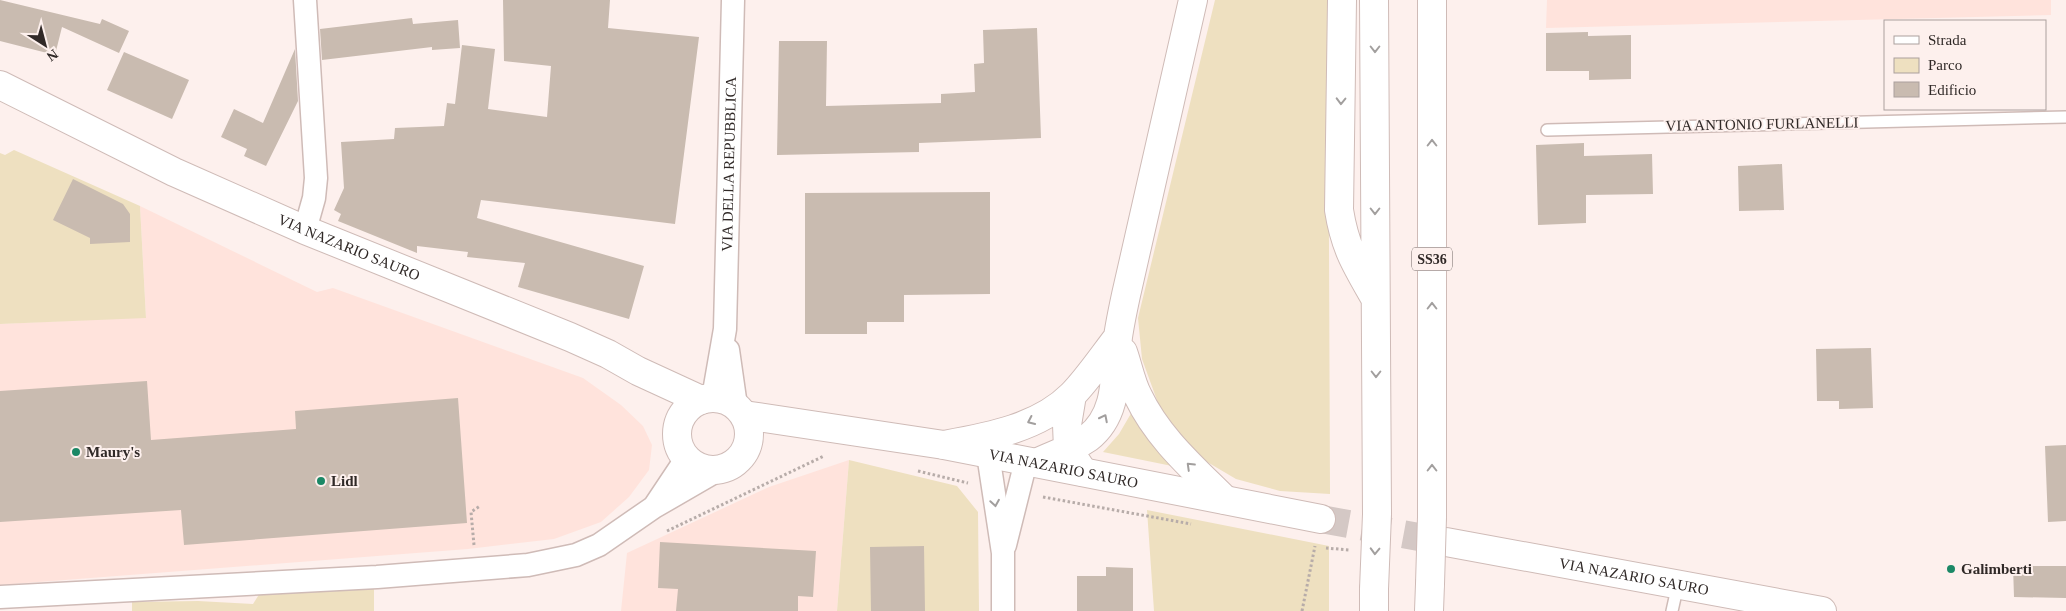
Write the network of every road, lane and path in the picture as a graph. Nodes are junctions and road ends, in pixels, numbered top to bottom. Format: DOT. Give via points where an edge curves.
graph roads {
  1 [pos="305,0"];
  2 [pos="733,0"];
  3 [pos="1193,0"];
  4 [pos="1342,0"];
  5 [pos="1374,0"];
  6 [pos="1432,0"];
  7 [pos="0,85"];
  8 [pos="2066,117"];
  9 [pos="1547,130"];
  10 [pos="305,230"];
  11 [pos="1376,298"];
  12 [pos="1118,338"];
  13 [pos="638,371"];
  14 [pos="1072,395"];
  15 [pos="724,404"];
  16 [pos="804,424"];
  17 [pos="677,425"];
  18 [pos="944,445"];
  19 [pos="1068,449"];
  20 [pos="746,450"];
  21 [pos="988,454"];
  22 [pos="826,455"];
  23 [pos="686,459"];
  24 [pos="1031,462"];
  25 [pos="910,469"];
  26 [pos="718,470"];
  27 [pos="1084,472"];
  28 [pos="993,489"];
  29 [pos="1019,493"];
  30 [pos="1226,500"];
  31 [pos="480,506"];
  32 [pos="654,507"];
  33 [pos="1321,519"];
  34 [pos="1200,526"];
  35 [pos="665,532"];
  36 [pos="1446,542"];
  37 [pos="1306,545"];
  38 [pos="1315,546"];
  39 [pos="1354,551"];
  40 [pos="1003,553"];
  41 [pos="476,570"];
  42 [pos="1678,584"];
  43 [pos="0,597"];
  44 [pos="1374,600"];
  45 [pos="1003,611"];
  46 [pos="1302,611"];
  47 [pos="1429,611"];
  48 [pos="1672,611"];
  49 [pos="1822,611"];
  1 -- 10 [label="street" via="316,178"];
  2 -- 15 [label="street, VIA DELLA REPUBBLICA"];
  3 -- 12 [label="main road"];
  4 -- 11 [label="main road, one-way" via="1339,210 1351,257"];
  5 -- 11 [label="main road, one-way"];
  47 -- 6 [label="main road, SS36, one-way, bridge" via="1432,517"];
  7 -- 10 [label="main road, VIA NAZARIO SAURO" via="174,172"];
  8 -- 9 [label="lane, VIA ANTONIO FURLANELLI"];
  10 -- 13 [label="main road, VIA NAZARIO SAURO" via="570,337"];
  11 -- 44 [label="main road, one-way, bridge"];
  12 -- 14 [label="main road"];
  19 -- 12 [label="main road, one-way" via="1089,437 1107,413 1115,390"];
  30 -- 12 [label="main road, one-way" via="1179,455 1152,422 1137,395"];
  13 -- 15 [label="main road, VIA NAZARIO SAURO"];
  13 -- 17 [label="main road"];
  14 -- 18 [label="main road, one-way" via="1038,419 1014,430"];
  14 -- 19 [label="main road"];
  15 -- 16 [label="main road, VIA NAZARIO SAURO"];
  15 -- 17 [label="main road" via="690,405"];
  15 -- 20 [label="main road" via="748,426"];
  16 -- 18 [label="main road, VIA NAZARIO SAURO"];
  16 -- 20 [label="main road"];
  17 -- 23 [label="main road" via="679,449"];
  18 -- 21 [label="main road, VIA NAZARIO SAURO"];
  19 -- 24 [label="main road"];
  19 -- 27 [label="main road"];
  20 -- 26 [label="main road" via="730,467"];
  21 -- 24 [label="main road, VIA NAZARIO SAURO"];
  21 -- 28 [label="street"];
  22 -- 35 [label="path"];
  23 -- 26 [label="main road" via="706,470"];
  23 -- 32 [label="street"];
  24 -- 27 [label="main road, VIA NAZARIO SAURO"];
  24 -- 29 [label="street"];
  25 -- 28 [label="path"];
  26 -- 32 [label="street"];
  27 -- 30 [label="main road, VIA NAZARIO SAURO"];
  28 -- 40 [label="street, one-way"];
  29 -- 34 [label="path"];
  29 -- 40 [label="street"];
  30 -- 33 [label="main road, VIA NAZARIO SAURO"];
  31 -- 41 [label="path" via="471,512"];
  32 -- 41 [label="street" via="599,545 576,555 528,565"];
  33 -- 38 [label="path"];
  36 -- 42 [label="main road, VIA NAZARIO SAURO"];
  37 -- 38 [label="path"];
  38 -- 39 [label="path"];
  38 -- 46 [label="path"];
  40 -- 45 [label="street"];
  41 -- 43 [label="street"];
  42 -- 48 [label="lane"];
  42 -- 49 [label="main road, VIA NAZARIO SAURO"];
}
